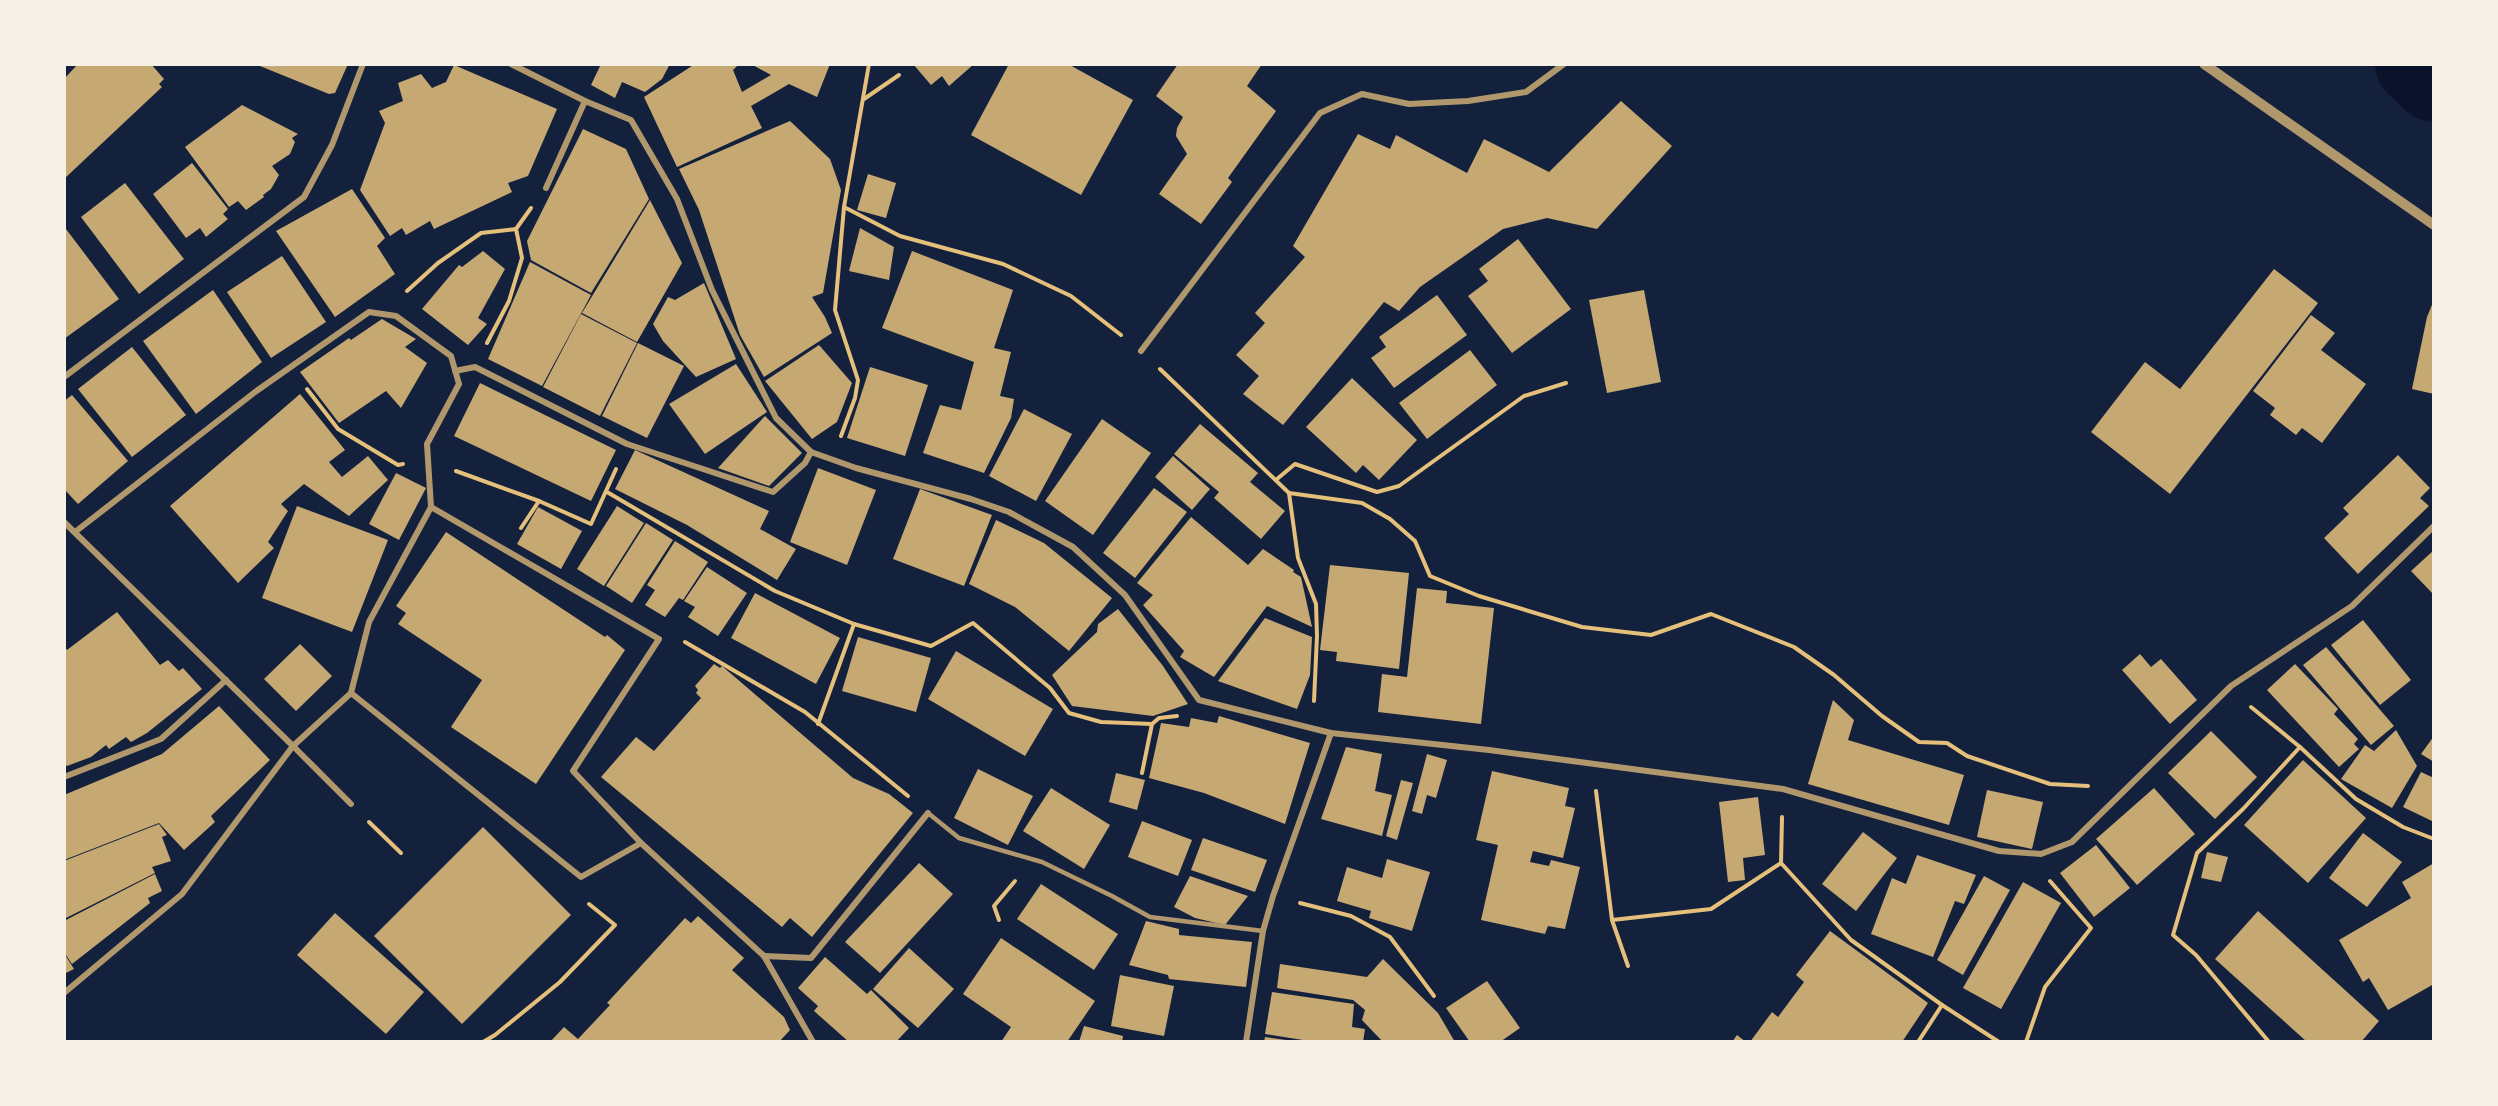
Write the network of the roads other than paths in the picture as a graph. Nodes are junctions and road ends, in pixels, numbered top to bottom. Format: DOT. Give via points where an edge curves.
graph roads {
  1 [pos="363,64"];
  2 [pos="511,64"];
  3 [pos="1564,64"];
  4 [pos="2204,64"];
  5 [pos="585,101"];
  6 [pos="546,188"];
  7 [pos="2433,225"];
  8 [pos="1141,351"];
  9 [pos="455,371"];
  10 [pos="64,377"];
  11 [pos="812,452"];
  12 [pos="431,507"];
  13 [pos="64,522"];
  14 [pos="2433,526"];
  15 [pos="75,532"];
  16 [pos="226,680"];
  17 [pos="351,693"];
  18 [pos="1331,733"];
  19 [pos="293,747"];
  20 [pos="64,777"];
  21 [pos="351,804"];
  22 [pos="928,813"];
  23 [pos="641,843"];
  24 [pos="1263,931"];
  25 [pos="764,956"];
  26 [pos="64,993"];
  27 [pos="813,1041"];
  28 [pos="1246,1041"];
  1 -- 10 [label="street" via="332,145 304,196"];
  2 -- 5 [label="street"];
  3 -- 8 [label="street" via="1526,92 1468,101 1409,104 1362,94 1320,113"];
  4 -- 7 [label="street"];
  5 -- 6 [label="street"];
  5 -- 11 [label="street" via="631,120 677,199 712,290 776,418"];
  9 -- 11 [label="street" via="475,366 627,444 773,492"];
  9 -- 12 [label="street" via="459,384 427,444"];
  9 -- 15 [label="street" via="451,356 396,316 369,312 255,392"];
  11 -- 18 [label="street" via="1009,512 1073,547 1125,595 1199,700"];
  12 -- 17 [label="street" via="369,622"];
  12 -- 23 [label="street" via="659,639 573,771"];
  13 -- 15 [label="street"];
  14 -- 18 [label="street" via="2352,606 2231,686 2072,842 2041,854 1999,851 1955,840 1783,789"];
  15 -- 16 [label="street"];
  16 -- 19 [label="street"];
  16 -- 20 [label="street" via="161,739"];
  17 -- 19 [label="street"];
  17 -- 23 [label="street" via="581,877"];
  18 -- 24 [label="street"];
  19 -- 21 [label="street"];
  19 -- 26 [label="street" via="182,894"];
  22 -- 24 [label="lane" via="959,838 1032,859 1150,917"];
  22 -- 25 [label="street" via="811,958"];
  23 -- 25 [label="street"];
  24 -- 28 [label="street"];
  25 -- 27 [label="street"];
}
